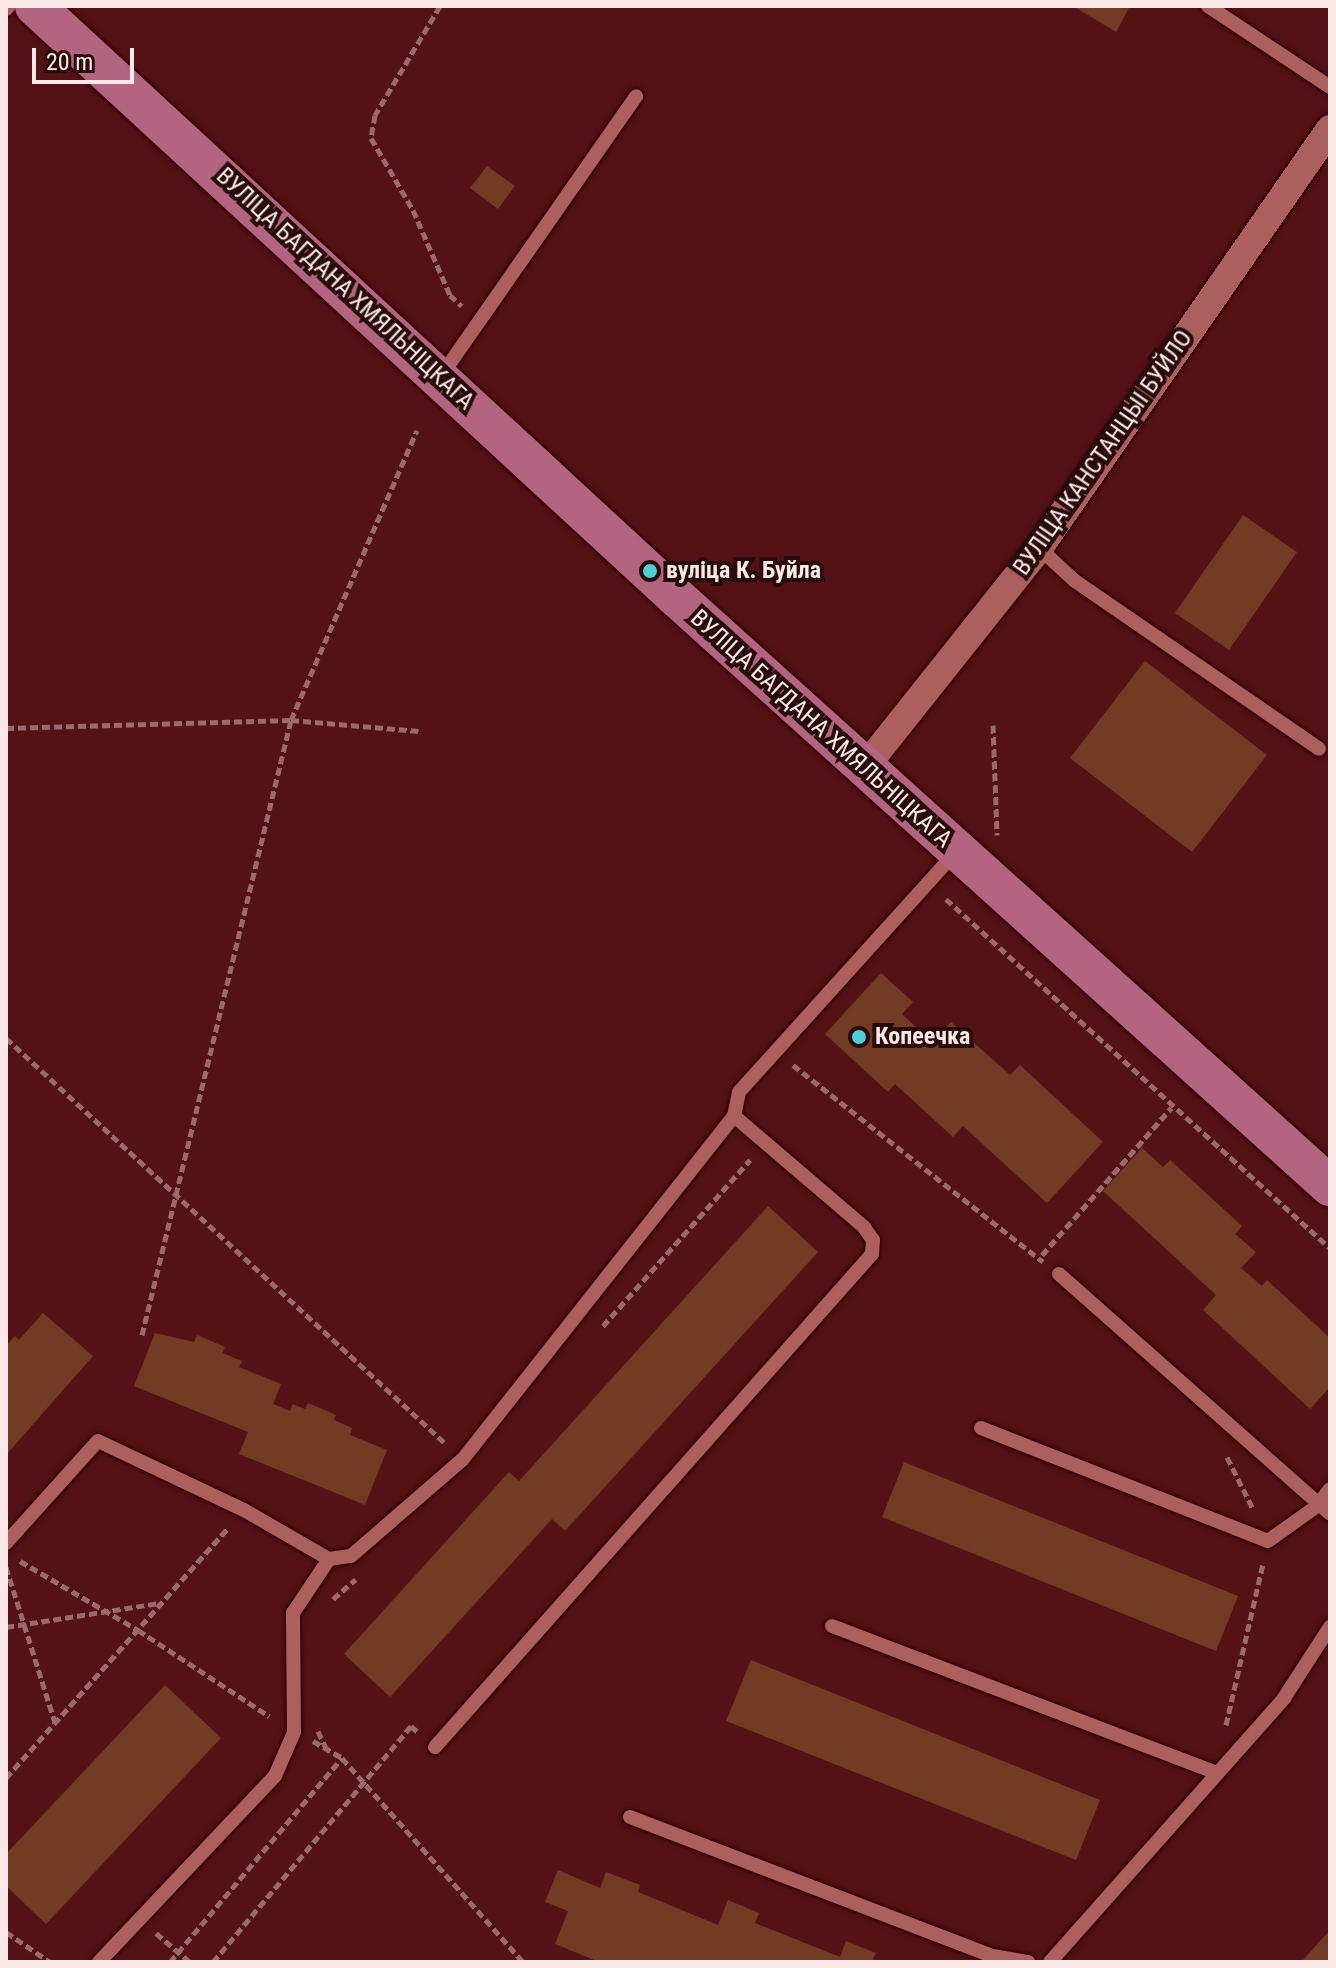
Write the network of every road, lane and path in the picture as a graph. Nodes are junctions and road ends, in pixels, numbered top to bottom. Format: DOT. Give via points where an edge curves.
graph roads {
  1 [pos="35,6"];
  2 [pos="440,6"];
  3 [pos="1208,6"];
  4 [pos="1330,87"];
  5 [pos="636,96"];
  6 [pos="1330,129"];
  7 [pos="479,321"];
  8 [pos="441,376"];
  9 [pos="417,430"];
  10 [pos="1039,548"];
  11 [pos="291,720"];
  12 [pos="993,725"];
  13 [pos="6,728"];
  14 [pos="419,731"];
  15 [pos="1319,749"];
  16 [pos="865,767"];
  17 [pos="997,840"];
  18 [pos="957,852"];
  19 [pos="923,888"];
  20 [pos="6,1038"];
  21 [pos="777,1050"];
  22 [pos="1171,1108"];
  23 [pos="734,1116"];
  24 [pos="1330,1186"];
  25 [pos="174,1193"];
  26 [pos="1330,1248"];
  27 [pos="1038,1258"];
  28 [pos="1059,1274"];
  29 [pos="142,1335"];
  30 [pos="1200,1400"];
  31 [pos="981,1428"];
  32 [pos="463,1459"];
  33 [pos="1330,1489"];
  34 [pos="1317,1506"];
  35 [pos="244,1510"];
  36 [pos="1330,1514"];
  37 [pos="1268,1541"];
  38 [pos="6,1543"];
  39 [pos="6,1553"];
  40 [pos="329,1559"];
  41 [pos="6,1567"];
  42 [pos="161,1603"];
  43 [pos="105,1613"];
  44 [pos="25,1624"];
  45 [pos="832,1626"];
  46 [pos="6,1627"];
  47 [pos="1330,1627"];
  48 [pos="138,1630"];
  49 [pos="271,1717"];
  50 [pos="55,1722"];
  51 [pos="303,1736"];
  52 [pos="435,1747"];
  53 [pos="342,1758"];
  54 [pos="1215,1772"];
  55 [pos="6,1778"];
  56 [pos="364,1787"];
  57 [pos="630,1817"];
  58 [pos="141,1919"];
  59 [pos="6,1932"];
  60 [pos="179,1952"];
  61 [pos="990,1959"];
  62 [pos="50,1962"];
  63 [pos="99,1962"];
  64 [pos="170,1962"];
  65 [pos="190,1962"];
  66 [pos="213,1962"];
  67 [pos="523,1962"];
  68 [pos="1028,1962"];
  69 [pos="1050,1962"];
  1 -- 8 [label="street, ВУЛІЦА БАГДАНА ХМЯЛЬНІЦКАГА"];
  2 -- 7 [label="path" via="375,115 371,138 413,210 450,295"];
  3 -- 4 [label="lane"];
  5 -- 7 [label="lane"];
  6 -- 10 [label="street, ВУЛІЦА КАНСТАНЦЫІ БУЙЛО"];
  7 -- 8 [label="lane"];
  8 -- 16 [label="street, ВУЛІЦА БАГДАНА ХМЯЛЬНІЦКАГА"];
  9 -- 11 [label="path"];
  10 -- 15 [label="lane" via="1075,581"];
  10 -- 16 [label="street, ВУЛІЦА КАНСТАНЦЫІ БУЙЛО"];
  11 -- 13 [label="path"];
  11 -- 14 [label="path"];
  11 -- 25 [label="path"];
  12 -- 17 [label="path"];
  16 -- 18 [label="street, ВУЛІЦА БАГДАНА ХМЯЛЬНІЦКАГА"];
  18 -- 19 [label="lane"];
  18 -- 24 [label="street, ВУЛІЦА БАГДАНА ХМЯЛЬНІЦКАГА"];
  19 -- 21 [label="lane"];
  19 -- 22 [label="path" via="946,900"];
  20 -- 25 [label="path"];
  21 -- 23 [label="lane" via="739,1092"];
  21 -- 27 [label="path"];
  22 -- 26 [label="path"];
  22 -- 27 [label="path"];
  23 -- 32 [label="lane"];
  23 -- 52 [label="lane" via="864,1227 873,1240 872,1254"];
  25 -- 29 [label="path"];
  25 -- 32 [label="path"];
  27 -- 28 [label="path"];
  28 -- 30 [label="lane"];
  30 -- 34 [label="lane"];
  30 -- 37 [label="path"];
  31 -- 37 [label="lane"];
  32 -- 40 [label="lane" via="369,1544 351,1556"];
  33 -- 34 [label="lane"];
  34 -- 36 [label="lane"];
  34 -- 37 [label="lane"];
  35 -- 38 [label="lane" via="98,1441"];
  35 -- 40 [label="lane"];
  35 -- 42 [label="path"];
  37 -- 54 [label="path"];
  39 -- 43 [label="path"];
  40 -- 58 [label="lane" via="293,1613 294,1732 275,1776"];
  41 -- 44 [label="path"];
  42 -- 43 [label="path"];
  42 -- 48 [label="path"];
  43 -- 44 [label="path"];
  43 -- 48 [label="path"];
  44 -- 46 [label="path"];
  44 -- 50 [label="path"];
  45 -- 54 [label="lane"];
  47 -- 54 [label="lane" via="1284,1698"];
  48 -- 49 [label="path"];
  48 -- 50 [label="path"];
  50 -- 55 [label="path"];
  51 -- 53 [label="path"];
  52 -- 56 [label="path" via="411,1726"];
  53 -- 56 [label="path"];
  53 -- 60 [label="path"];
  54 -- 69 [label="lane"];
  56 -- 66 [label="path"];
  56 -- 67 [label="path"];
  57 -- 61 [label="lane"];
  58 -- 60 [label="path"];
  58 -- 63 [label="lane"];
  59 -- 62 [label="path"];
  60 -- 64 [label="path"];
  60 -- 65 [label="path"];
  61 -- 68 [label="lane"];
}
